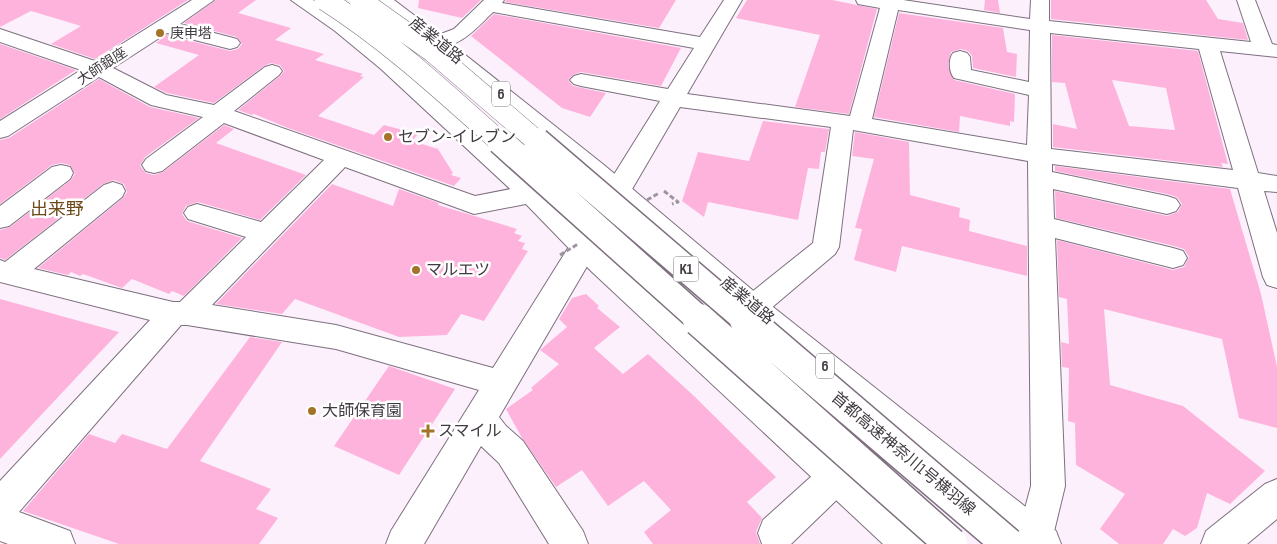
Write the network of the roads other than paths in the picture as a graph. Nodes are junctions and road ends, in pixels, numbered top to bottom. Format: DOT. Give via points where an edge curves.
graph roads {
  1 [pos="205,0"];
  2 [pos="300,0"];
  3 [pos="325,0"];
  4 [pos="360,0"];
  5 [pos="382,0"];
  6 [pos="733,0"];
  7 [pos="865,0"];
  8 [pos="1246,0"];
  9 [pos="492,3"];
  10 [pos="895,3"];
  11 [pos="1040,13"];
  12 [pos="164,26"];
  13 [pos="0,35"];
  14 [pos="437,42"];
  15 [pos="230,43"];
  16 [pos="705,44"];
  17 [pos="1208,44"];
  18 [pos="1271,50"];
  19 [pos="960,57"];
  20 [pos="97,69"];
  21 [pos="272,71"];
  22 [pos="581,80"];
  23 [pos="1038,91"];
  24 [pos="673,98"];
  25 [pos="220,114"];
  26 [pos="852,123"];
  27 [pos="0,131"];
  28 [pos="341,157"];
  29 [pos="154,165"];
  30 [pos="1040,167"];
  31 [pos="61,173"];
  32 [pos="1248,180"];
  33 [pos="1277,184"];
  34 [pos="618,190"];
  35 [pos="113,191"];
  36 [pos="530,194"];
  37 [pos="1166,205"];
  38 [pos="197,213"];
  39 [pos="0,219"];
  40 [pos="1042,225"];
  41 [pos="266,233"];
  42 [pos="584,247"];
  43 [pos="1173,258"];
  44 [pos="5,272"];
  45 [pos="1277,277"];
  46 [pos="753,307"];
  47 [pos="180,314"];
  48 [pos="499,384"];
  49 [pos="480,417"];
  50 [pos="836,477"];
  51 [pos="1277,496"];
  52 [pos="0,507"];
  53 [pos="0,523"];
  54 [pos="776,533"];
  55 [pos="1029,542"];
  56 [pos="57,544"];
  57 [pos="404,544"];
  58 [pos="570,544"];
  59 [pos="910,544"];
  60 [pos="951,544"];
  61 [pos="1219,544"];
  1 -- 12 [label="main road, 大師銀座"];
  2 -- 36 [label="main road" via="342,27 388,65"];
  3 -- 60 [label="main road, 首都高速神奈川1号横羽線 / K1, bridge" via="413,64"];
  4 -- 55 [label="main road, 首都高速神奈川1号横羽線 / K1, bridge" via="433,52"];
  5 -- 14 [label="main road, 産業道路 / 6"];
  6 -- 16 [label="main road"];
  7 -- 10 [label="main road"];
  8 -- 18 [label="main road"];
  9 -- 14 [label="main road" via="461,33"];
  9 -- 16 [label="main road"];
  10 -- 11 [label="main road"];
  10 -- 26 [label="main road" via="861,114"];
  11 -- 17 [label="main road"];
  11 -- 23 [label="main road"];
  12 -- 15 [label="main road"];
  12 -- 20 [label="main road, 大師銀座"];
  13 -- 20 [label="main road"];
  14 -- 34 [label="main road, 産業道路 / 6"];
  16 -- 24 [label="main road"];
  17 -- 18 [label="main road"];
  17 -- 32 [label="main road"];
  19 -- 23 [label="main road" via="961,74"];
  20 -- 25 [label="main road" via="159,100"];
  20 -- 27 [label="main road, 大師銀座"];
  21 -- 25 [label="main road"];
  22 -- 24 [label="main road"];
  23 -- 30 [label="main road"];
  24 -- 26 [label="main road"];
  24 -- 34 [label="main road"];
  25 -- 28 [label="main road"];
  25 -- 29 [label="main road"];
  26 -- 30 [label="main road"];
  26 -- 46 [label="main road" via="826,247"];
  28 -- 36 [label="main road" via="474,205"];
  28 -- 41 [label="main road"];
  30 -- 32 [label="main road"];
  30 -- 37 [label="main road"];
  30 -- 40 [label="main road"];
  31 -- 39 [label="main road"];
  32 -- 33 [label="main road"];
  32 -- 45 [label="main road"];
  34 -- 42 [label="main road"];
  34 -- 46 [label="main road, 産業道路 / 6"];
  35 -- 44 [label="main road"];
  36 -- 42 [label="main road"];
  38 -- 41 [label="main road"];
  40 -- 43 [label="main road"];
  40 -- 55 [label="main road" via="1048,486"];
  41 -- 47 [label="main road"];
  42 -- 48 [label="main road"];
  42 -- 50 [label="main road"];
  44 -- 47 [label="main road"];
  46 -- 55 [label="main road, 産業道路 / 6"];
  47 -- 48 [label="main road" via="336,338"];
  47 -- 52 [label="main road" via="109,394"];
  48 -- 49 [label="main road"];
  49 -- 57 [label="main road" via="454,482 415,509"];
  49 -- 58 [label="main road" via="494,437 511,452"];
  50 -- 54 [label="main road"];
  50 -- 59 [label="main road"];
  51 -- 61 [label="main road"];
  53 -- 56 [label="main road"];
}
